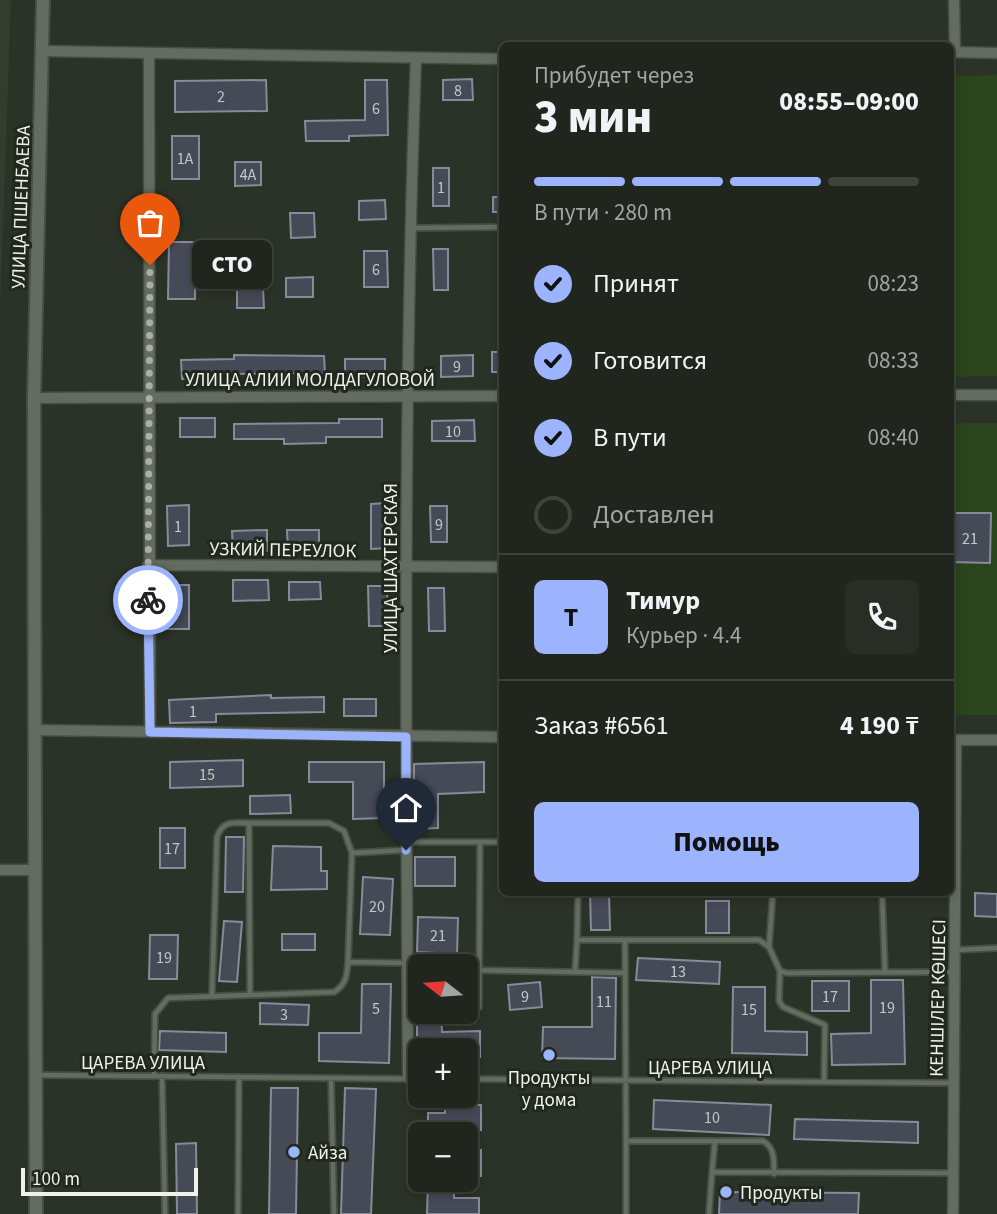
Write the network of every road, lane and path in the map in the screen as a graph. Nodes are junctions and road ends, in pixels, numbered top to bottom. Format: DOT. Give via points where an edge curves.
graph roads {
  1 [pos="43,0"];
  2 [pos="954,0"];
  3 [pos="953,42"];
  4 [pos="44,51"];
  5 [pos="954,52"];
  6 [pos="149,53"];
  7 [pos="997,53"];
  8 [pos="416,58"];
  9 [pos="499,59"];
  10 [pos="499,227"];
  11 [pos="410,228"];
  12 [pos="997,395"];
  13 [pos="408,396"];
  14 [pos="499,396"];
  15 [pos="954,396"];
  16 [pos="34,398"];
  17 [pos="150,398"];
  18 [pos="148,565"];
  19 [pos="499,567"];
  20 [pos="408,568"];
  21 [pos="34,730"];
  22 [pos="150,732"];
  23 [pos="406,737"];
  24 [pos="499,737"];
  25 [pos="954,740"];
  26 [pos="997,740"];
  27 [pos="249,823"];
  28 [pos="499,842"];
  29 [pos="480,843"];
  30 [pos="406,846"];
  31 [pos="352,852"];
  32 [pos="0,870"];
  33 [pos="34,870"];
  34 [pos="578,896"];
  35 [pos="773,896"];
  36 [pos="881,896"];
  37 [pos="954,896"];
  38 [pos="577,940"];
  39 [pos="625,941"];
  40 [pos="769,947"];
  41 [pos="997,948"];
  42 [pos="955,950"];
  43 [pos="477,954"];
  44 [pos="348,962"];
  45 [pos="407,966"];
  46 [pos="478,970"];
  47 [pos="780,971"];
  48 [pos="575,972"];
  49 [pos="885,972"];
  50 [pos="954,972"];
  51 [pos="625,973"];
  52 [pos="478,988"];
  53 [pos="250,994"];
  54 [pos="212,995"];
  55 [pos="479,1007"];
  56 [pos="34,1075"];
  57 [pos="154,1076"];
  58 [pos="162,1076"];
  59 [pos="239,1077"];
  60 [pos="331,1078"];
  61 [pos="408,1078"];
  62 [pos="478,1079"];
  63 [pos="626,1080"];
  64 [pos="824,1082"];
  65 [pos="954,1083"];
  66 [pos="626,1141"];
  67 [pos="715,1142"];
  68 [pos="712,1172"];
  69 [pos="953,1173"];
  70 [pos="774,1174"];
  71 [pos="36,1214"];
  72 [pos="165,1214"];
  73 [pos="238,1214"];
  74 [pos="334,1214"];
  75 [pos="626,1214"];
  76 [pos="709,1214"];
  77 [pos="953,1214"];
  1 -- 4 [label="street, УЛИЦА ПШЕНБАЕВА"];
  2 -- 3 [label="street"];
  4 -- 6 [label="street"];
  4 -- 16 [label="street, УЛИЦА ПШЕНБАЕВА"];
  5 -- 7 [label="street"];
  6 -- 8 [label="street"];
  6 -- 17 [label="street"];
  8 -- 9 [label="street"];
  8 -- 11 [label="street, УЛИЦА ШАХТЕРСКАЯ"];
  10 -- 11 [label="lane"];
  11 -- 13 [label="street, УЛИЦА ШАХТЕРСКАЯ"];
  12 -- 15 [label="street"];
  13 -- 14 [label="street, УЛИЦА АЛИИ МОЛДАГУЛОВОЙ"];
  13 -- 17 [label="street, УЛИЦА АЛИИ МОЛДАГУЛОВОЙ"];
  13 -- 20 [label="street, УЛИЦА ШАХТЕРСКАЯ"];
  16 -- 17 [label="street, УЛИЦА АЛИИ МОЛДАГУЛОВОЙ"];
  16 -- 21 [label="street, УЛИЦА ПШЕНБАЕВА"];
  17 -- 18 [label="street"];
  18 -- 20 [label="street, УЗКИЙ ПЕРЕУЛОК"];
  18 -- 22 [label="street"];
  19 -- 20 [label="street, УЗКИЙ ПЕРЕУЛОК"];
  20 -- 23 [label="street, УЛИЦА ШАХТЕРСКАЯ"];
  21 -- 22 [label="street"];
  21 -- 33 [label="street, УЛИЦА ПШЕНБАЕВА"];
  22 -- 23 [label="street"];
  23 -- 24 [label="street"];
  23 -- 30 [label="street, УЛИЦА ШАХТЕРСКАЯ"];
  25 -- 26 [label="street"];
  27 -- 31 [label="lane" via="329,823 344,831"];
  27 -- 53 [label="lane"];
  27 -- 54 [label="lane" via="227,823 217,837"];
  28 -- 29 [label="lane"];
  29 -- 30 [label="lane"];
  29 -- 43 [label="lane"];
  30 -- 31 [label="lane"];
  30 -- 45 [label="street, УЛИЦА ШАХТЕРСКАЯ"];
  31 -- 44 [label="lane"];
  32 -- 33 [label="street"];
  33 -- 56 [label="street, УЛИЦА ПШЕНБАЕВА"];
  34 -- 38 [label="lane"];
  35 -- 40 [label="lane"];
  36 -- 49 [label="lane"];
  37 -- 42 [label="street, КЕНШІЛЕР КӨШЕСІ"];
  38 -- 39 [label="lane"];
  38 -- 48 [label="lane"];
  39 -- 40 [label="lane" via="759,940"];
  39 -- 51 [label="lane"];
  40 -- 47 [label="lane"];
  41 -- 42 [label="lane"];
  42 -- 50 [label="street, КЕНШІЛЕР КӨШЕСІ"];
  44 -- 45 [label="lane"];
  44 -- 53 [label="lane" via="341,988 334,992"];
  45 -- 61 [label="street, УЛИЦА ШАХТЕРСКАЯ"];
  46 -- 48 [label="lane"];
  47 -- 49 [label="lane"];
  47 -- 64 [label="lane" via="783,1007 825,1024"];
  48 -- 51 [label="lane"];
  49 -- 50 [label="lane"];
  50 -- 65 [label="street, КЕНШІЛЕР КӨШЕСІ"];
  51 -- 63 [label="lane"];
  52 -- 55 [label="lane"];
  53 -- 54 [label="lane"];
  54 -- 57 [label="lane" via="176,996 161,1004 155,1014"];
  56 -- 57 [label="lane, ЦАРЕВА УЛИЦА"];
  56 -- 71 [label="street, УЛИЦА ПШЕНБАЕВА"];
  57 -- 58 [label="lane, ЦАРЕВА УЛИЦА"];
  58 -- 59 [label="lane, ЦАРЕВА УЛИЦА"];
  58 -- 72 [label="lane"];
  59 -- 60 [label="lane, ЦАРЕВА УЛИЦА"];
  59 -- 73 [label="lane"];
  60 -- 61 [label="lane, ЦАРЕВА УЛИЦА"];
  60 -- 74 [label="lane"];
  62 -- 63 [label="lane, ЦАРЕВА УЛИЦА"];
  63 -- 64 [label="lane, ЦАРЕВА УЛИЦА"];
  63 -- 66 [label="lane"];
  64 -- 65 [label="lane, ЦАРЕВА УЛИЦА"];
  65 -- 69 [label="street, КЕНШІЛЕР КӨШЕСІ"];
  66 -- 67 [label="lane"];
  66 -- 75 [label="lane"];
  67 -- 68 [label="lane"];
  67 -- 70 [label="lane" via="762,1141 773,1153"];
  68 -- 70 [label="lane"];
  68 -- 76 [label="lane"];
  69 -- 70 [label="lane"];
  69 -- 77 [label="street, КЕНШІЛЕР КӨШЕСІ"];
}
